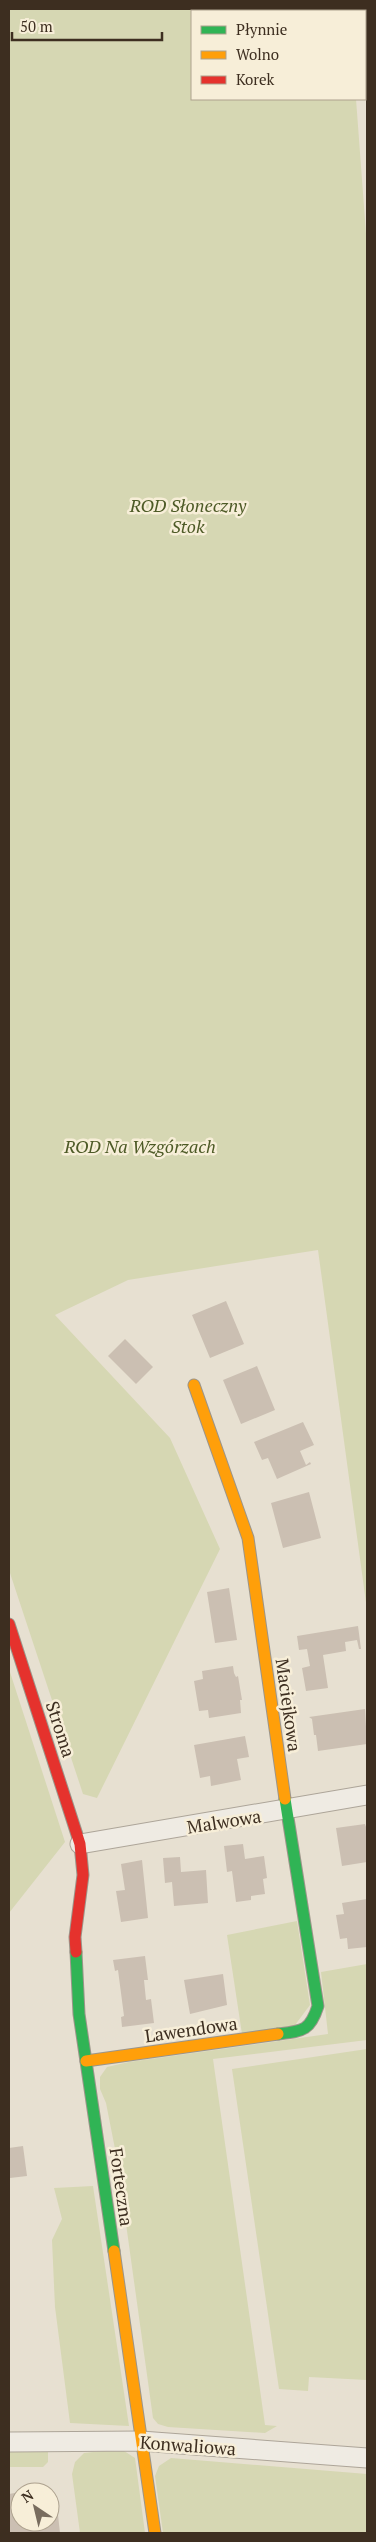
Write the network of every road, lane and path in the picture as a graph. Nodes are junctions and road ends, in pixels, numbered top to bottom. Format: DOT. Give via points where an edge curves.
graph roads {
  1 [pos="194,1385"];
  2 [pos="9,1624"];
  3 [pos="367,1795"];
  4 [pos="286,1810"];
  5 [pos="80,1844"];
  6 [pos="302,2031"];
  7 [pos="86,2061"];
  8 [pos="142,2441"];
  9 [pos="9,2442"];
  10 [pos="367,2458"];
  11 [pos="155,2533"];
  1 -- 4 [label="street, Maciejkowa" via="248,1538"];
  2 -- 5 [label="street, Stroma"];
  3 -- 4 [label="street, Malwowa"];
  4 -- 5 [label="street, Malwowa"];
  4 -- 6 [label="street, Maciejkowa" via="318,2006 313,2021"];
  5 -- 7 [label="street, Forteczna" via="83,1875 75,1937"];
  6 -- 7 [label="street, Lawendowa"];
  7 -- 8 [label="street, Forteczna"];
  8 -- 9 [label="street, Konwaliowa"];
  8 -- 10 [label="street, Konwaliowa"];
  8 -- 11 [label="street, Forteczna"];
}
